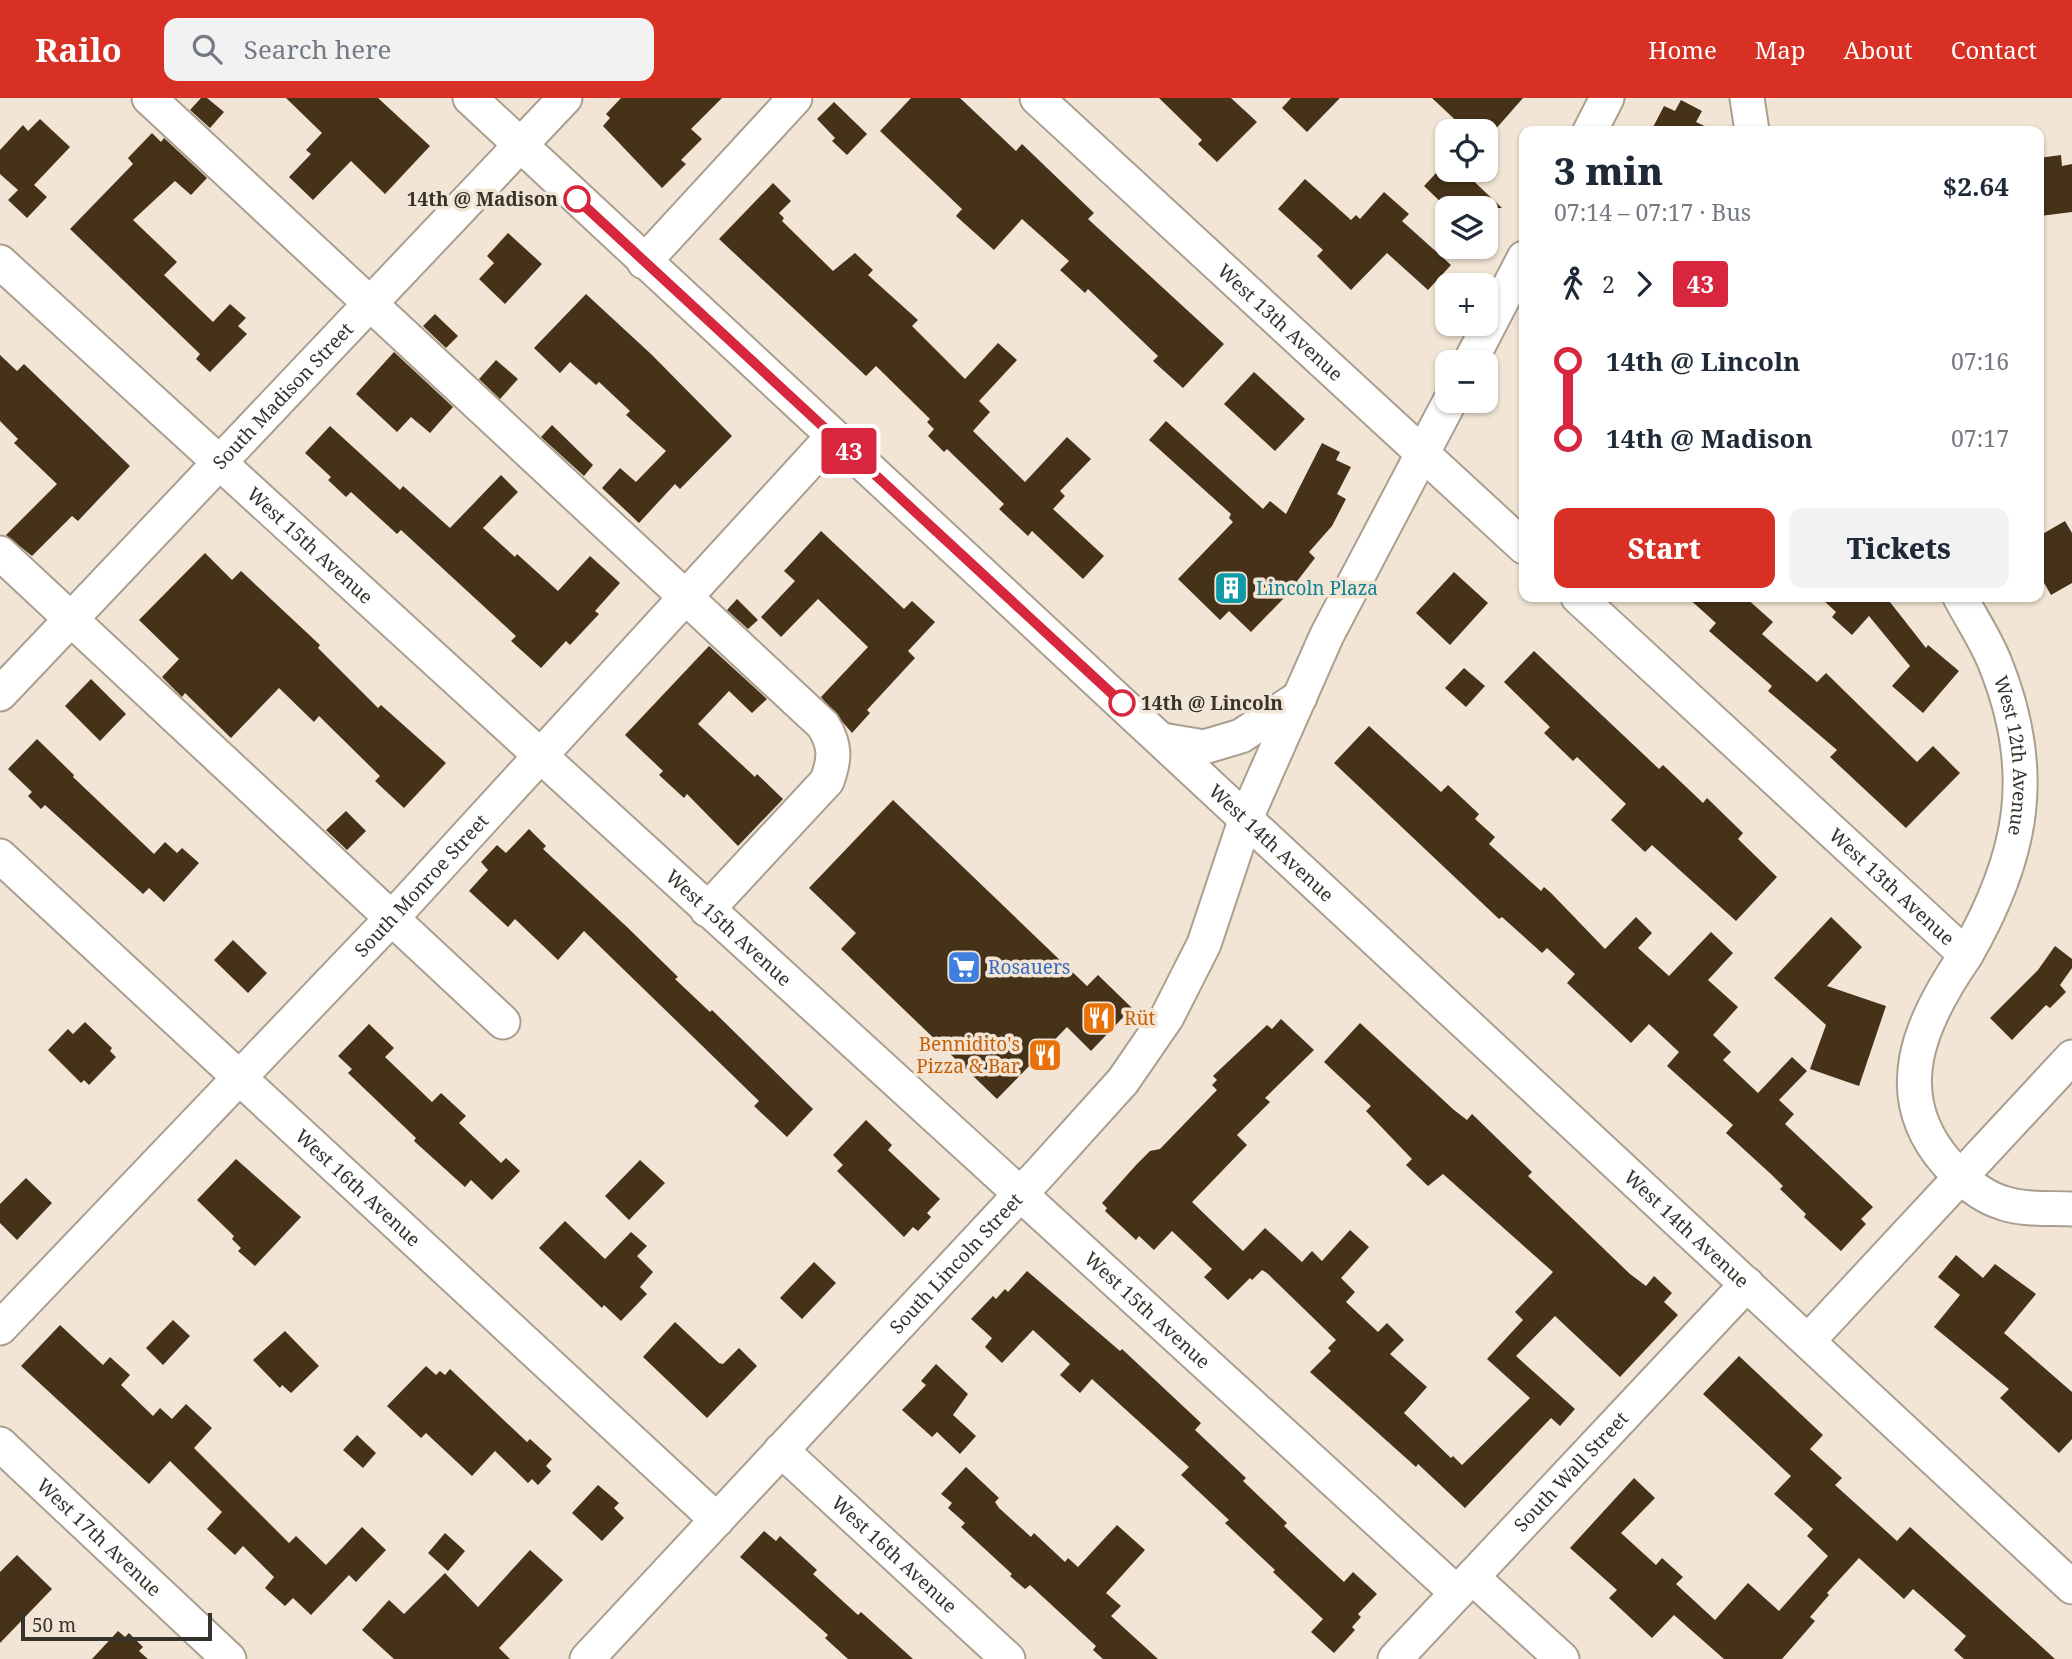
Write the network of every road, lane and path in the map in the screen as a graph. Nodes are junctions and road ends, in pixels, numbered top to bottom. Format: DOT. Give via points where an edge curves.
graph roads {
  1 [pos="149,98"];
  2 [pos="470,98"];
  3 [pos="565,98"];
  4 [pos="795,98"];
  5 [pos="1037,98"];
  6 [pos="1747,98"];
  7 [pos="1605,99"];
  8 [pos="1592,126"];
  9 [pos="1751,126"];
  10 [pos="521,146"];
  11 [pos="0,262"];
  12 [pos="644,262"];
  13 [pos="1519,268"];
  14 [pos="368,305"];
  15 [pos="1476,350"];
  16 [pos="1444,413"];
  17 [pos="833,436"];
  18 [pos="1423,454"];
  19 [pos="220,460"];
  20 [pos="1519,542"];
  21 [pos="0,553"];
  22 [pos="685,597"];
  23 [pos="1583,602"];
  24 [pos="1962,602"];
  25 [pos="70,619"];
  26 [pos="0,694"];
  27 [pos="1300,697"];
  28 [pos="1162,740"];
  29 [pos="538,757"];
  30 [pos="1246,818"];
  31 [pos="0,856"];
  32 [pos="707,910"];
  33 [pos="391,919"];
  34 [pos="1966,955"];
  35 [pos="503,1022"];
  36 [pos="2072,1057"];
  37 [pos="240,1076"];
  38 [pos="1961,1178"];
  39 [pos="1020,1194"];
  40 [pos="2072,1209"];
  41 [pos="1747,1284"];
  42 [pos="0,1328"];
  43 [pos="1808,1340"];
  44 [pos="0,1444"];
  45 [pos="781,1450"];
  46 [pos="717,1520"];
  47 [pos="1464,1585"];
  48 [pos="2072,1587"];
  49 [pos="229,1659"];
  50 [pos="587,1659"];
  51 [pos="1008,1659"];
  52 [pos="1395,1659"];
  53 [pos="1562,1659"];
  1 -- 14 [label="street"];
  2 -- 10 [label="street, West 14th Avenue"];
  3 -- 10 [label="street, South Madison Street"];
  4 -- 12 [label="street"];
  5 -- 18 [label="street, West 13th Avenue"];
  6 -- 9 [label="street"];
  7 -- 8 [label="street"];
  10 -- 12 [label="street, West 14th Avenue"];
  10 -- 14 [label="street, South Madison Street"];
  11 -- 19 [label="street, West 15th Avenue"];
  12 -- 17 [label="street, West 14th Avenue"];
  13 -- 15 [label="street"];
  14 -- 19 [label="street, South Madison Street"];
  14 -- 22 [label="street"];
  16 -- 18 [label="street"];
  17 -- 22 [label="street, South Monroe Street"];
  17 -- 28 [label="street, West 14th Avenue"];
  18 -- 20 [label="street, West 13th Avenue"];
  18 -- 27 [label="street" via="1327,635"];
  19 -- 25 [label="street, South Madison Street"];
  19 -- 29 [label="street, West 15th Avenue"];
  21 -- 25 [label="street"];
  22 -- 29 [label="street, South Monroe Street"];
  22 -- 32 [label="street" via="823,725 833,741 835,761 827,782"];
  23 -- 34 [label="street, West 13th Avenue"];
  24 -- 34 [label="street, West 12th Avenue" via="1995,662 2019,741 2021,810 2006,875"];
  25 -- 26 [label="street, South Madison Street"];
  25 -- 33 [label="street"];
  27 -- 28 [label="street" via="1241,736 1204,747"];
  27 -- 30 [label="street"];
  28 -- 30 [label="street, West 14th Avenue"];
  29 -- 32 [label="street, West 15th Avenue"];
  29 -- 33 [label="street, South Monroe Street"];
  30 -- 39 [label="street, South Lincoln Street" via="1204,944 1167,1017 1123,1080"];
  30 -- 41 [label="street, West 14th Avenue"];
  31 -- 37 [label="street, West 16th Avenue"];
  32 -- 39 [label="street, West 15th Avenue"];
  33 -- 35 [label="street"];
  33 -- 37 [label="street, South Monroe Street"];
  34 -- 38 [label="street, West 13th Avenue" via="1925,1026 1914,1061 1914,1096 1923,1130"];
  36 -- 38 [label="street"];
  37 -- 42 [label="street, South Monroe Street"];
  37 -- 46 [label="street, West 16th Avenue"];
  38 -- 40 [label="street, West 13th Avenue" via="2002,1203"];
  38 -- 43 [label="street"];
  39 -- 45 [label="street, South Lincoln Street"];
  39 -- 47 [label="street, West 15th Avenue"];
  41 -- 43 [label="street, West 14th Avenue"];
  41 -- 47 [label="street, South Wall Street"];
  43 -- 48 [label="street, West 14th Avenue"];
  44 -- 49 [label="street, West 17th Avenue"];
  45 -- 46 [label="street, South Lincoln Street"];
  45 -- 51 [label="street, West 16th Avenue"];
  46 -- 50 [label="street, South Lincoln Street"];
  47 -- 52 [label="street, South Wall Street"];
  47 -- 53 [label="street, West 15th Avenue"];
}
